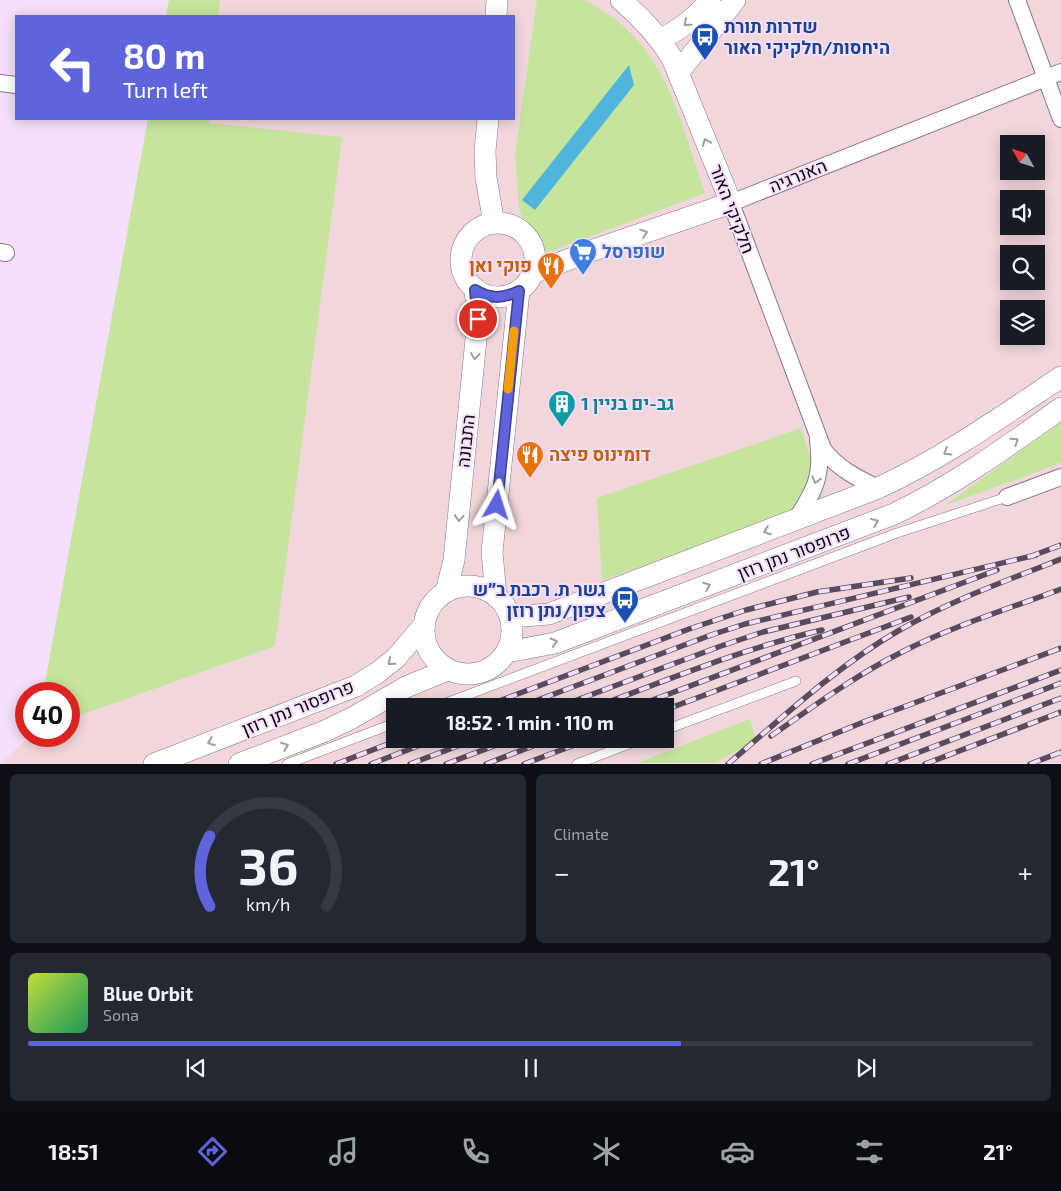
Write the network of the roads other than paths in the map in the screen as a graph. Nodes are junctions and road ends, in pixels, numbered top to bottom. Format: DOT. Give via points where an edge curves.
graph roads {
  1 [pos="497,0"];
  2 [pos="621,0"];
  3 [pos="710,0"];
  4 [pos="735,0"];
  5 [pos="1017,0"];
  6 [pos="496,15"];
  7 [pos="660,40"];
  8 [pos="1061,72"];
  9 [pos="678,73"];
  10 [pos="1045,77"];
  11 [pos="0,83"];
  12 [pos="15,85"];
  13 [pos="1061,119"];
  14 [pos="488,120"];
  15 [pos="731,203"];
  16 [pos="494,223"];
  17 [pos="533,273"];
  18 [pos="475,290"];
  19 [pos="519,291"];
  20 [pos="1061,377"];
  21 [pos="1061,408"];
  22 [pos="817,434"];
  23 [pos="1061,477"];
  24 [pos="878,488"];
  25 [pos="1007,497"];
  26 [pos="794,521"];
  27 [pos="446,592"];
  28 [pos="496,596"];
  29 [pos="510,617"];
  30 [pos="424,626"];
  31 [pos="506,652"];
  32 [pos="447,670"];
  33 [pos="796,681"];
  34 [pos="459,698"];
  35 [pos="386,726"];
  36 [pos="674,727"];
  37 [pos="619,748"];
  38 [pos="154,764"];
  39 [pos="239,764"];
  40 [pos="287,764"];
  41 [pos="577,764"];
  1 -- 6 [label="street"];
  2 -- 7 [label="street, חלקיקי האור"];
  3 -- 7 [label="street, one-way" via="683,27"];
  4 -- 9 [label="street"];
  5 -- 10 [label="street"];
  7 -- 9 [label="street, חלקיקי האור"];
  8 -- 10 [label="street, האנרגיה"];
  15 -- 9 [label="street, חלקיקי האור, one-way"];
  10 -- 13 [label="street"];
  10 -- 15 [label="street, האנרגיה"];
  11 -- 12 [label="street"];
  14 -- 16 [label="street" via="486,178"];
  17 -- 15 [label="street, האנרגיה, one-way"];
  15 -- 22 [label="street, חלקיקי האור"];
  16 -- 17 [label="street" via="507,224 528,237 534,248"];
  16 -- 18 [label="street" via="472,233 460,256 464,277"];
  17 -- 19 [label="street"];
  18 -- 19 [label="street" via="496,298"];
  18 -- 27 [label="street, התבונה, one-way" via="478,319 454,560"];
  19 -- 28 [label="street, התבונה" via="492,552"];
  20 -- 24 [label="street, פרופסור נתן רוזן, one-way" via="946,452"];
  31 -- 21 [label="street, פרופסור נתן רוזן, one-way" via="555,643 894,514 962,478"];
  22 -- 24 [label="street, חלקיקי האור" via="831,459 858,479"];
  22 -- 26 [label="street, חלקיקי האור, one-way" via="820,468 810,498"];
  23 -- 25 [label="street"];
  24 -- 26 [label="street, פרופסור נתן רוזן"];
  25 -- 34 [label="lane" via="897,533"];
  26 -- 29 [label="street, פרופסור נתן רוזן, one-way" via="549,614"];
  27 -- 28 [label="street" via="466,586 488,590"];
  27 -- 30 [label="street" via="432,604"];
  28 -- 29 [label="street"];
  29 -- 31 [label="street" via="511,640"];
  30 -- 32 [label="street" via="428,651"];
  30 -- 38 [label="street, פרופסור נתן רוזן, one-way" via="396,658 356,686"];
  31 -- 32 [label="street" via="487,670 474,674"];
  39 -- 32 [label="street, פרופסור נתן רוזן, one-way" via="334,727 406,687"];
  33 -- 36 [label="lane"];
  35 -- 40 [label="lane"];
  37 -- 41 [label="lane"];
}
